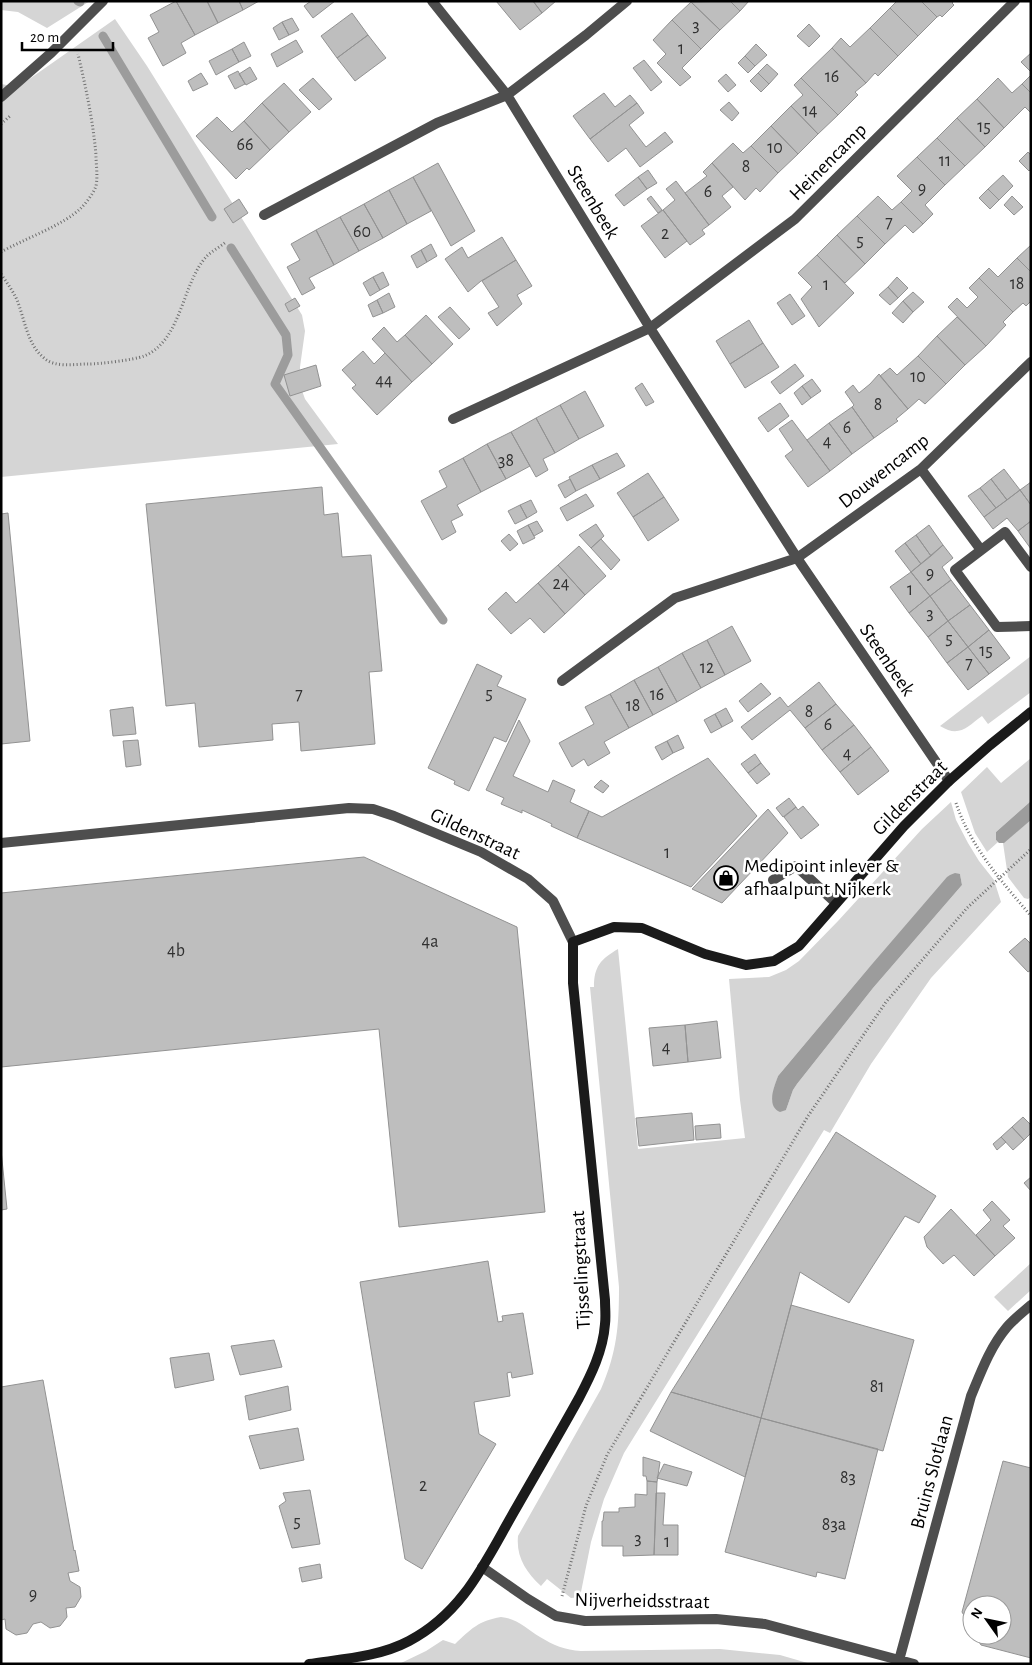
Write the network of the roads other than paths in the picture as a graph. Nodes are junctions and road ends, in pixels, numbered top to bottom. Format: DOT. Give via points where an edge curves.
graph roads {
  1 [pos="103,1"];
  2 [pos="432,1"];
  3 [pos="626,1"];
  4 [pos="1015,1"];
  5 [pos="507,95"];
  6 [pos="1,97"];
  7 [pos="264,216"];
  8 [pos="650,328"];
  9 [pos="1031,362"];
  10 [pos="453,419"];
  11 [pos="921,469"];
  12 [pos="981,550"];
  13 [pos="797,558"];
  14 [pos="1031,567"];
  15 [pos="1031,626"];
  16 [pos="562,681"];
  17 [pos="1031,712"];
  18 [pos="949,781"];
  19 [pos="1,843"];
  20 [pos="773,880"];
  21 [pos="836,903"];
  22 [pos="572,942"];
  23 [pos="1031,1305"];
  24 [pos="482,1567"];
  25 [pos="899,1662"];
  26 [pos="309,1664"];
  27 [pos="914,1664"];
  1 -- 6 [label="street" via="52,53"];
  2 -- 5 [label="street, Steenbeek"];
  3 -- 5 [label="street"];
  4 -- 8 [label="street, Heinencamp" via="795,219"];
  5 -- 7 [label="street" via="437,123"];
  5 -- 8 [label="street, Steenbeek"];
  8 -- 10 [label="street"];
  8 -- 13 [label="street, Steenbeek"];
  9 -- 11 [label="street, Douwencamp"];
  11 -- 12 [label="street"];
  11 -- 13 [label="street, Douwencamp"];
  12 -- 14 [label="street" via="1005,532"];
  12 -- 15 [label="street" via="956,570 996,627"];
  13 -- 16 [label="street" via="675,598"];
  13 -- 18 [label="street, Steenbeek"];
  17 -- 18 [label="street, Gildenstraat"];
  18 -- 21 [label="street, Gildenstraat"];
  19 -- 22 [label="street, Gildenstraat" via="349,808 373,809 481,852 528,879 553,901"];
  20 -- 21 [label="street" via="796,866"];
  21 -- 22 [label="street, Gildenstraat" via="799,946 774,961 746,965 705,954 642,928 614,927"];
  22 -- 24 [label="street, Tijsselingstraat" via="573,983 601,1252 605,1324 593,1371"];
  23 -- 25 [label="street, Bruins Slotlaan" via="1008,1325 996,1342 971,1396"];
  24 -- 25 [label="street, Nijverheidsstraat" via="556,1616 586,1621 716,1619 765,1624"];
  24 -- 26 [label="street" via="450,1612 407,1642 364,1656"];
  25 -- 27 [label="street, Nijverheidsstraat"];
}
